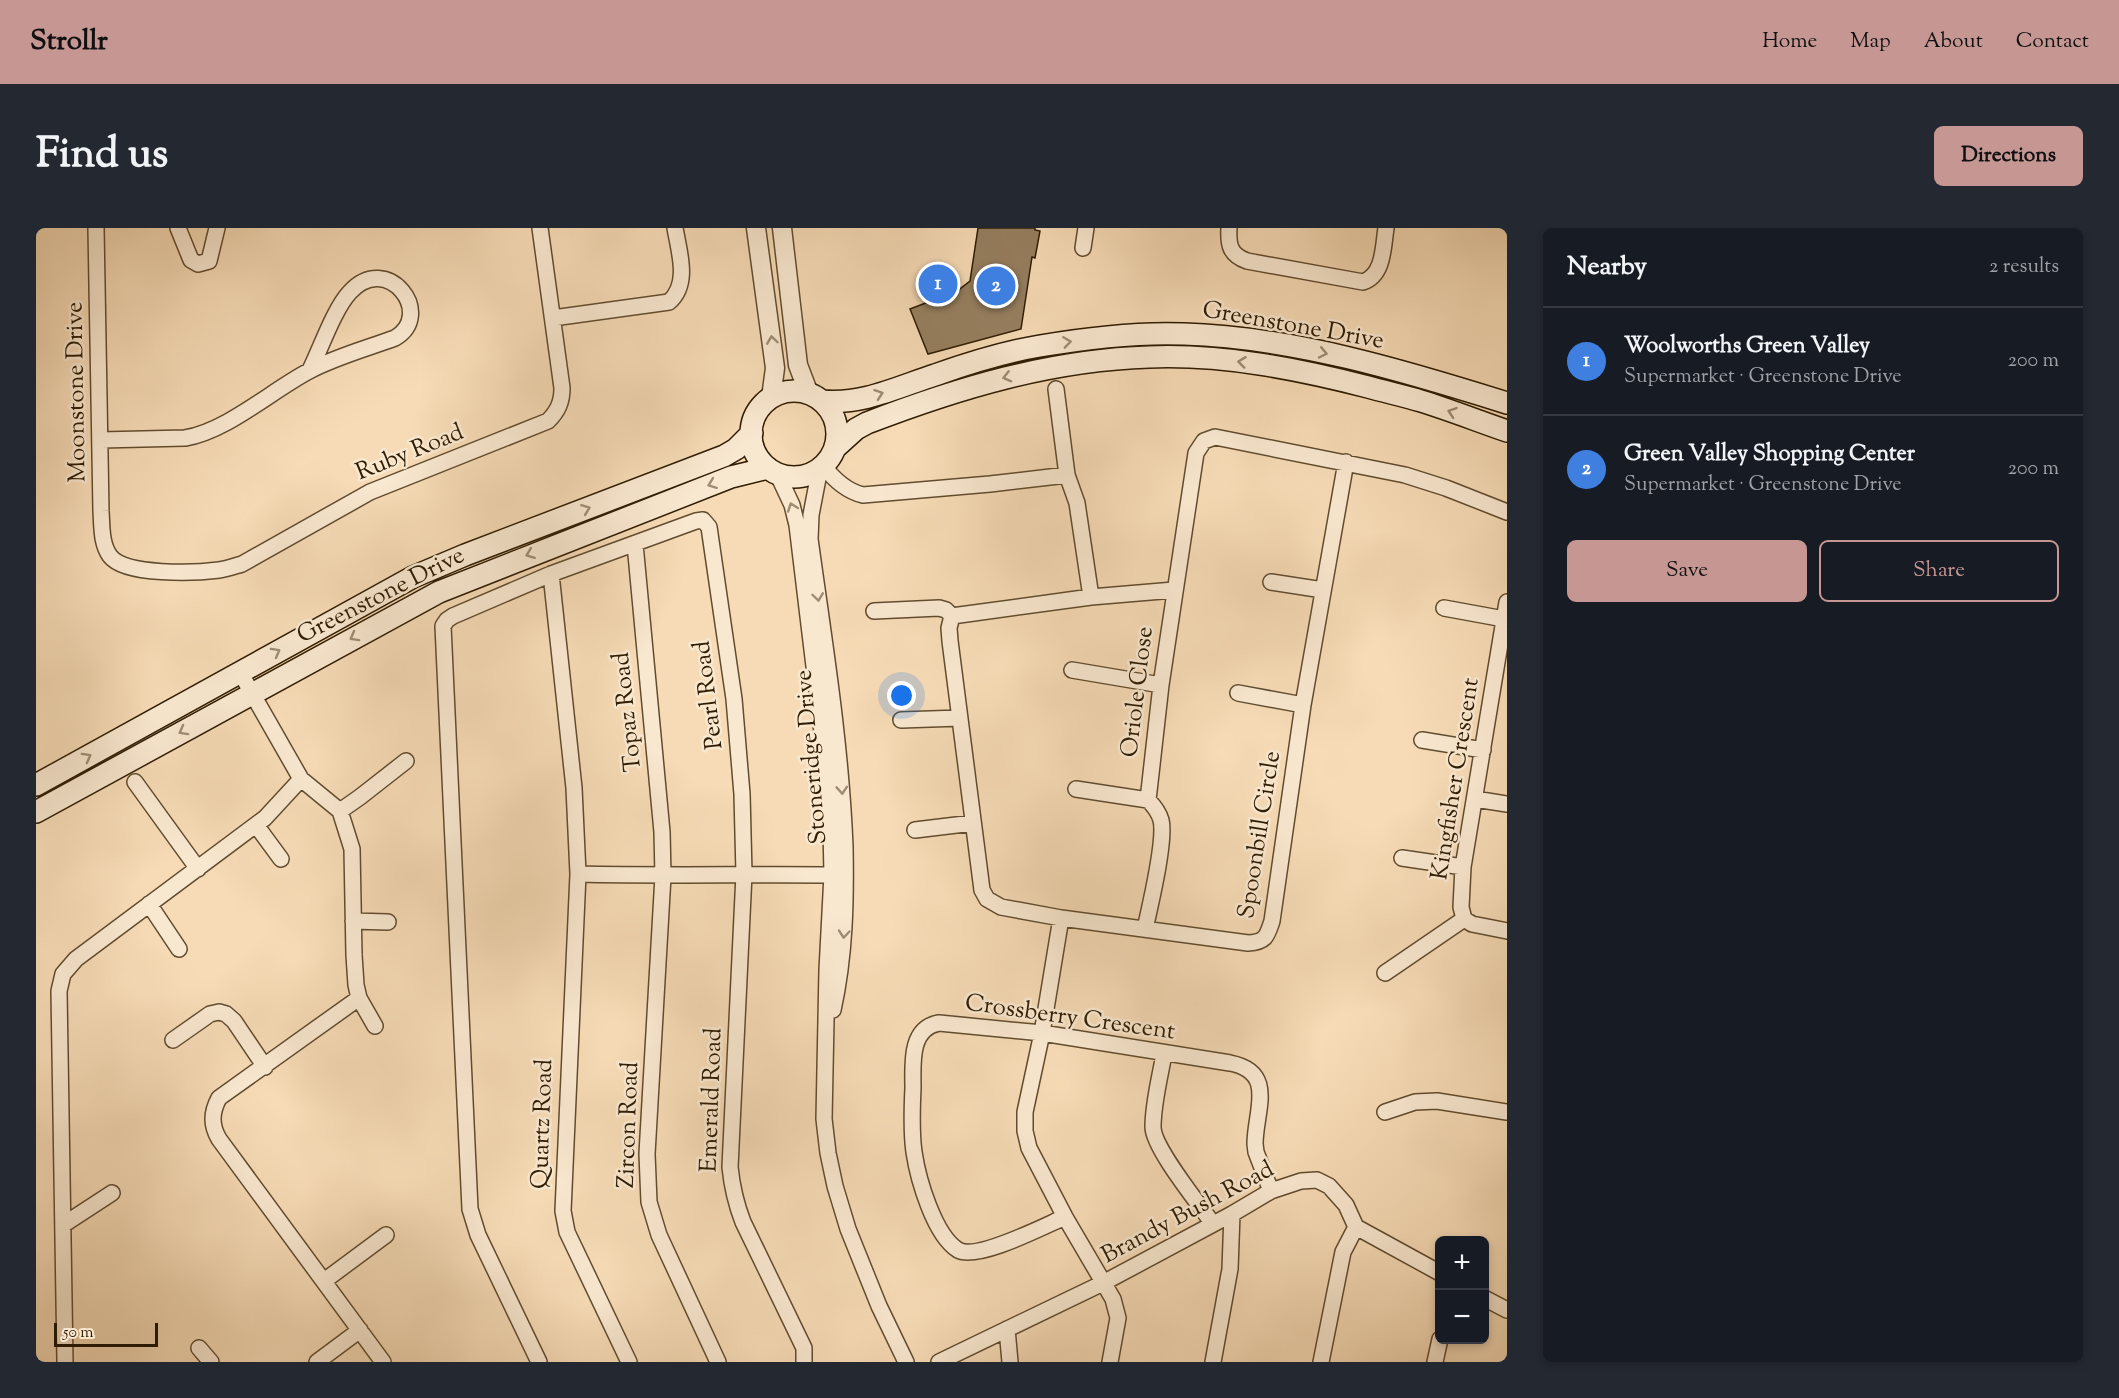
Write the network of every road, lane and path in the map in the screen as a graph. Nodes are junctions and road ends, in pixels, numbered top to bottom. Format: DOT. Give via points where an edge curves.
graph roads {
  1 [pos="96,228"];
  2 [pos="178,228"];
  3 [pos="217,228"];
  4 [pos="540,228"];
  5 [pos="675,228"];
  6 [pos="782,228"];
  7 [pos="1086,228"];
  8 [pos="1229,228"];
  9 [pos="1386,228"];
  10 [pos="758,233"];
  11 [pos="1083,248"];
  12 [pos="553,318"];
  13 [pos="310,370"];
  14 [pos="1056,388"];
  15 [pos="815,397"];
  16 [pos="771,398"];
  17 [pos="1507,403"];
  18 [pos="1507,431"];
  19 [pos="752,433"];
  20 [pos="101,440"];
  21 [pos="826,460"];
  22 [pos="1346,462"];
  23 [pos="773,470"];
  24 [pos="1066,475"];
  25 [pos="1507,512"];
  26 [pos="635,544"];
  27 [pos="109,554"];
  28 [pos="551,574"];
  29 [pos="1271,582"];
  30 [pos="1174,590"];
  31 [pos="1323,590"];
  32 [pos="1091,597"];
  33 [pos="1507,602"];
  34 [pos="1444,608"];
  35 [pos="874,610"];
  36 [pos="952,616"];
  37 [pos="1504,619"];
  38 [pos="1072,670"];
  39 [pos="240,672"];
  40 [pos="1161,685"];
  41 [pos="1500,686"];
  42 [pos="1238,693"];
  43 [pos="251,694"];
  44 [pos="1303,705"];
  45 [pos="960,718"];
  46 [pos="901,720"];
  47 [pos="1422,740"];
  48 [pos="1483,750"];
  49 [pos="406,761"];
  50 [pos="301,778"];
  51 [pos="135,782"];
  52 [pos="36,785"];
  53 [pos="1076,789"];
  54 [pos="1475,799"];
  55 [pos="1148,800"];
  56 [pos="1507,804"];
  57 [pos="340,811"];
  58 [pos="36,812"];
  59 [pos="973,824"];
  60 [pos="256,825"];
  61 [pos="915,830"];
  62 [pos="1402,858"];
  63 [pos="281,859"];
  64 [pos="1463,867"];
  65 [pos="198,869"];
  66 [pos="578,874"];
  67 [pos="744,874"];
  68 [pos="838,875"];
  69 [pos="663,876"];
  70 [pos="149,904"];
  71 [pos="1061,918"];
  72 [pos="1464,919"];
  73 [pos="353,921"];
  74 [pos="388,922"];
  75 [pos="1146,929"];
  76 [pos="1507,931"];
  77 [pos="179,949"];
  78 [pos="1385,974"];
  79 [pos="359,998"];
  80 [pos="375,1026"];
  81 [pos="1042,1033"];
  82 [pos="173,1040"];
  83 [pos="1164,1054"];
  84 [pos="265,1067"];
  85 [pos="1385,1112"];
  86 [pos="1507,1112"];
  87 [pos="1271,1191"];
  88 [pos="112,1193"];
  89 [pos="1232,1214"];
  90 [pos="1065,1217"];
  91 [pos="1213,1224"];
  92 [pos="63,1225"];
  93 [pos="1356,1227"];
  94 [pos="386,1235"];
  95 [pos="1435,1270"];
  96 [pos="324,1281"];
  97 [pos="1103,1283"];
  98 [pos="1489,1300"];
  99 [pos="1507,1310"];
  100 [pos="1007,1329"];
  101 [pos="360,1330"];
  102 [pos="993,1336"];
  103 [pos="1439,1344"];
  104 [pos="199,1348"];
  105 [pos="804,1355"];
  106 [pos="1009,1357"];
  107 [pos="65,1362"];
  108 [pos="211,1362"];
  109 [pos="317,1362"];
  110 [pos="383,1362"];
  111 [pos="539,1362"];
  112 [pos="629,1362"];
  113 [pos="718,1362"];
  114 [pos="906,1362"];
  115 [pos="939,1362"];
  116 [pos="1110,1362"];
  117 [pos="1213,1362"];
  118 [pos="1321,1362"];
  119 [pos="1435,1362"];
  1 -- 20 [label="street, Moonstone Drive"];
  2 -- 3 [label="street" via="192,260 198,264 209,261"];
  4 -- 12 [label="street, Ruby Road"];
  5 -- 12 [label="street" via="681,276 680,287 669,302"];
  6 -- 15 [label="street" via="798,365"];
  7 -- 11 [label="street"];
  8 -- 9 [label="street" via="1233,253 1247,261 1353,282 1371,280 1379,266"];
  16 -- 10 [label="street, one-way" via="775,368"];
  12 -- 27 [label="street, Ruby Road" via="562,398 554,414 542,425 369,492 230,568 143,570 123,565"];
  13 -- 13 [label="street" via="352,289 380,278 399,287 410,307 408,326 403,333"];
  13 -- 20 [label="street" via="196,436"];
  14 -- 24 [label="street"];
  15 -- 16 [label="main road" via="787,392"];
  15 -- 17 [label="main road, Greenstone Drive, one-way" via="839,403 862,400 973,362 1038,346 1119,336 1184,334 1300,349 1407,373"];
  15 -- 21 [label="main road" via="835,420 837,434"];
  16 -- 19 [label="main road" via="757,413"];
  18 -- 21 [label="main road, Greenstone Drive, one-way" via="1421,401 1332,378 1217,359 1149,357 1047,368 952,392 867,423"];
  19 -- 23 [label="main road" via="757,454"];
  39 -- 19 [label="main road, Greenstone Drive, one-way" via="413,577 723,456"];
  20 -- 27 [label="street, Moonstone Drive" via="102,530"];
  21 -- 23 [label="main road" via="801,476"];
  21 -- 24 [label="street" via="832,478 863,495"];
  21 -- 68 [label="street, Stoneridge Drive, one-way" via="811,515 810,539 838,742"];
  22 -- 25 [label="street" via="1405,475"];
  22 -- 30 [label="street" via="1215,437 1204,441 1196,453"];
  22 -- 31 [label="street, Spoonbill Circle"];
  23 -- 43 [label="main road, Greenstone Drive, one-way" via="731,477 456,584"];
  68 -- 23 [label="street, Stoneridge Drive, one-way" via="797,525 792,505"];
  24 -- 32 [label="street" via="1077,503"];
  26 -- 28 [label="street"];
  26 -- 67 [label="street, Pearl Road" via="696,521 703,520 709,526 734,699"];
  26 -- 69 [label="street, Topaz Road"];
  28 -- 66 [label="street" via="574,788"];
  28 -- 111 [label="street" via="453,616 443,626 470,1209 478,1235"];
  29 -- 31 [label="street"];
  30 -- 32 [label="street"];
  30 -- 40 [label="street, Oriole Close"];
  31 -- 44 [label="street, Spoonbill Circle"];
  32 -- 36 [label="street"];
  33 -- 37 [label="street, Kingfisher Crescent"];
  34 -- 37 [label="street"];
  35 -- 36 [label="street" via="939,608"];
  36 -- 45 [label="street, Spoonbill Circle" via="949,628"];
  37 -- 41 [label="street, Kingfisher Crescent"];
  38 -- 40 [label="street"];
  39 -- 43 [label="street"];
  52 -- 39 [label="main road, Greenstone Drive, one-way"];
  40 -- 55 [label="street, Oriole Close"];
  41 -- 48 [label="street, Kingfisher Crescent"];
  42 -- 44 [label="street"];
  43 -- 50 [label="street"];
  43 -- 58 [label="main road, Greenstone Drive, one-way"];
  44 -- 75 [label="street, Spoonbill Circle" via="1267,936 1260,942 1248,943"];
  45 -- 46 [label="street"];
  45 -- 59 [label="street, Spoonbill Circle"];
  47 -- 48 [label="street"];
  48 -- 54 [label="street, Kingfisher Crescent"];
  49 -- 57 [label="street"];
  50 -- 57 [label="street"];
  50 -- 60 [label="street"];
  51 -- 65 [label="street"];
  53 -- 55 [label="street"];
  54 -- 56 [label="street"];
  54 -- 64 [label="street, Kingfisher Crescent"];
  55 -- 75 [label="street" via="1160,816 1162,831"];
  57 -- 73 [label="street" via="352,849"];
  59 -- 61 [label="street"];
  59 -- 71 [label="street, Spoonbill Circle" via="982,890 987,899 1001,907"];
  60 -- 63 [label="street"];
  60 -- 65 [label="street"];
  62 -- 64 [label="street"];
  64 -- 72 [label="street, Kingfisher Crescent"];
  65 -- 70 [label="street"];
  66 -- 69 [label="street"];
  66 -- 112 [label="street, Quartz Road" via="563,1211 567,1232"];
  67 -- 68 [label="street"];
  67 -- 69 [label="street"];
  67 -- 105 [label="street, Emerald Road" via="732,1187 743,1222"];
  68 -- 114 [label="street, Stoneridge Drive" via="847,902 838,985 825,1041 824,1119 828,1153 857,1251"];
  69 -- 113 [label="street, Zircon Road" via="647,1154 649,1202 663,1244"];
  70 -- 77 [label="street"];
  70 -- 92 [label="street" via="76,959 60,982"];
  71 -- 75 [label="street, Spoonbill Circle"];
  71 -- 81 [label="street"];
  72 -- 76 [label="street"];
  72 -- 78 [label="street"];
  73 -- 74 [label="street"];
  73 -- 79 [label="street"];
  79 -- 80 [label="street"];
  79 -- 84 [label="street"];
  81 -- 83 [label="street, Crossberry Crescent"];
  81 -- 90 [label="street" via="1025,1131 1029,1148"];
  81 -- 90 [label="street, Crossberry Crescent" via="939,1023 925,1029 914,1051 914,1153 940,1230 962,1251 987,1250"];
  82 -- 84 [label="street" via="210,1014 226,1014"];
  83 -- 87 [label="street, Crossberry Crescent" via="1240,1065 1255,1075 1261,1091 1256,1152"];
  83 -- 91 [label="street" via="1153,1133"];
  84 -- 96 [label="street" via="219,1098 213,1108 214,1130"];
  85 -- 86 [label="street" via="1415,1101"];
  87 -- 89 [label="street, Brandy Bush Road"];
  87 -- 93 [label="street, Brandy Bush Road" via="1301,1181 1324,1183 1341,1198"];
  88 -- 92 [label="street"];
  89 -- 91 [label="street, Brandy Bush Road"];
  89 -- 117 [label="street" via="1230,1269"];
  90 -- 97 [label="street"];
  91 -- 97 [label="street, Brandy Bush Road"];
  92 -- 107 [label="street"];
  93 -- 95 [label="street"];
  93 -- 118 [label="street" via="1343,1252"];
  94 -- 96 [label="street"];
  96 -- 101 [label="street"];
  97 -- 100 [label="street, Brandy Bush Road"];
  97 -- 116 [label="street" via="1118,1312"];
  98 -- 99 [label="street"];
  100 -- 102 [label="street, Brandy Bush Road"];
  100 -- 106 [label="street"];
  101 -- 109 [label="street"];
  101 -- 110 [label="street"];
  102 -- 106 [label="street"];
  102 -- 115 [label="street, Brandy Bush Road"];
  103 -- 119 [label="street"];
  104 -- 108 [label="street"];
}
